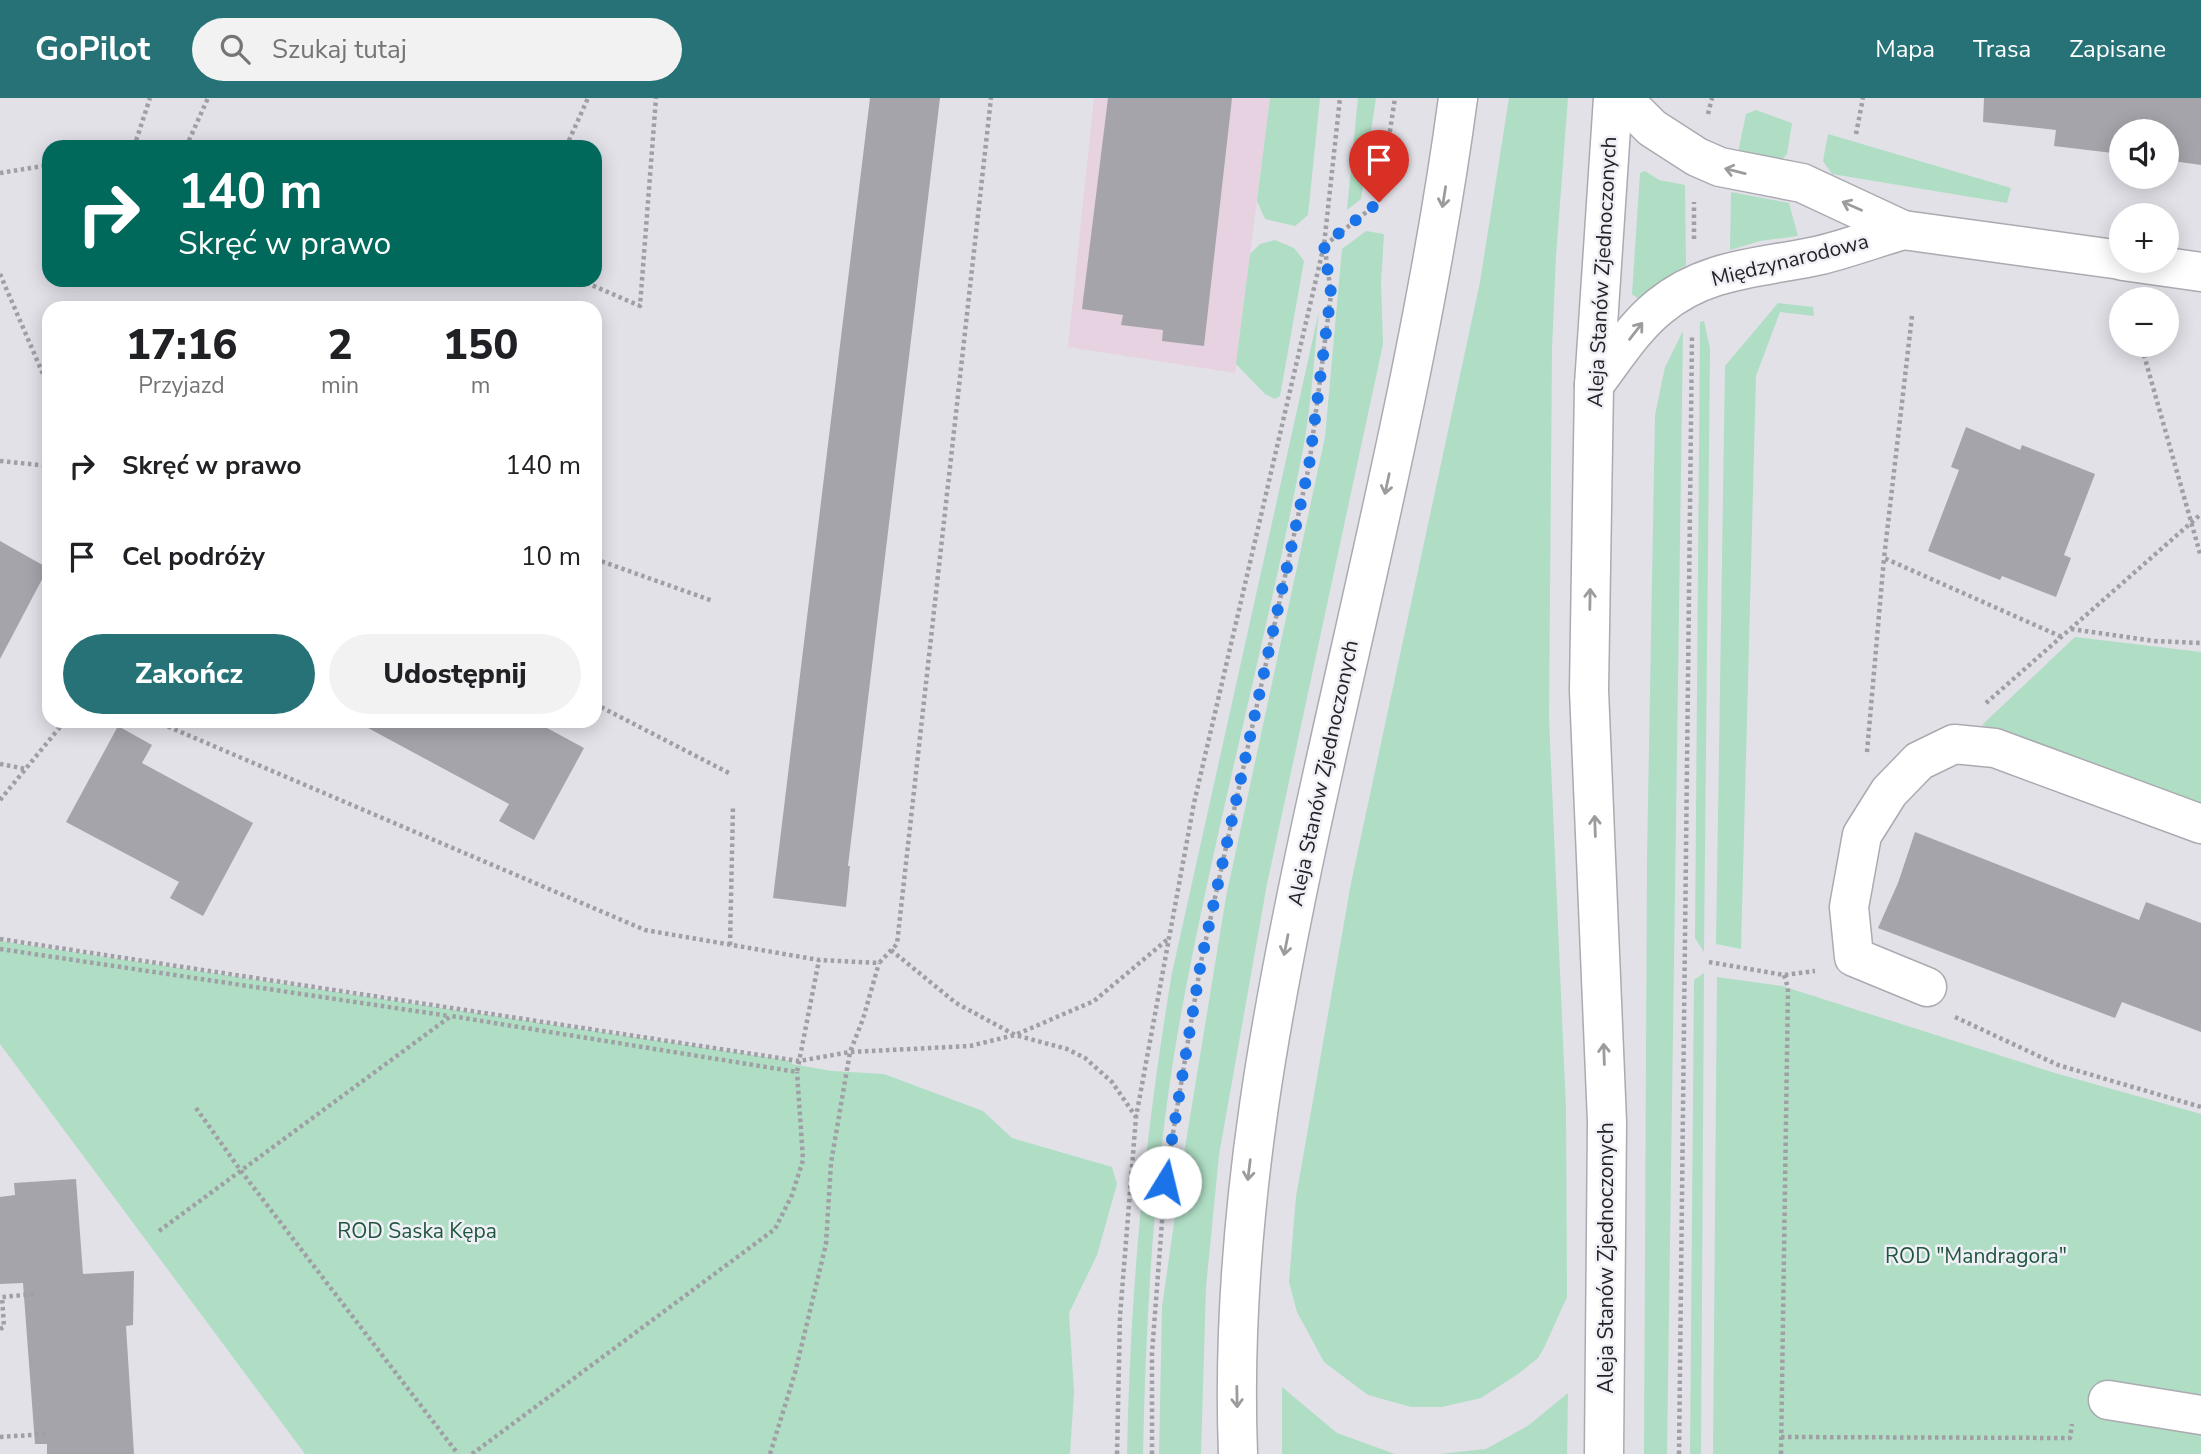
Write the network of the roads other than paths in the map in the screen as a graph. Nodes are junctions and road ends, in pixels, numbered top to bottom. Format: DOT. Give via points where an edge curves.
graph roads {
  1 [pos="1458,98"];
  2 [pos="1614,98"];
  3 [pos="1622,98"];
  4 [pos="1903,230"];
  5 [pos="2109,259"];
  6 [pos="2179,269"];
  7 [pos="2201,272"];
  8 [pos="1594,385"];
  9 [pos="2201,824"];
  10 [pos="1927,987"];
  11 [pos="2108,1400"];
  12 [pos="2201,1415"];
  13 [pos="1238,1454"];
  14 [pos="1604,1454"];
  1 -- 13 [label="main road, Aleja Stanów Zjednoczonych, one-way" via="1438,231 1401,417 1304,857 1265,1064 1239,1278"];
  2 -- 8 [label="main road, Aleja Stanów Zjednoczonych"];
  4 -- 3 [label="main road, Międzynarodowa, one-way" via="1802,183 1720,167 1697,157 1652,128"];
  4 -- 5 [label="main road, Międzynarodowa"];
  8 -- 4 [label="main road, Międzynarodowa, one-way" via="1643,322 1693,285 1745,266 1818,255"];
  6 -- 7 [label="main road, Międzynarodowa"];
  14 -- 8 [label="main road, Aleja Stanów Zjednoczonych, one-way" via="1607,1122 1589,690"];
  9 -- 10 [label="main road" via="1995,748 1954,744 1919,761 1889,792 1861,835 1849,907 1854,957"];
  11 -- 12 [label="main road"];
}
